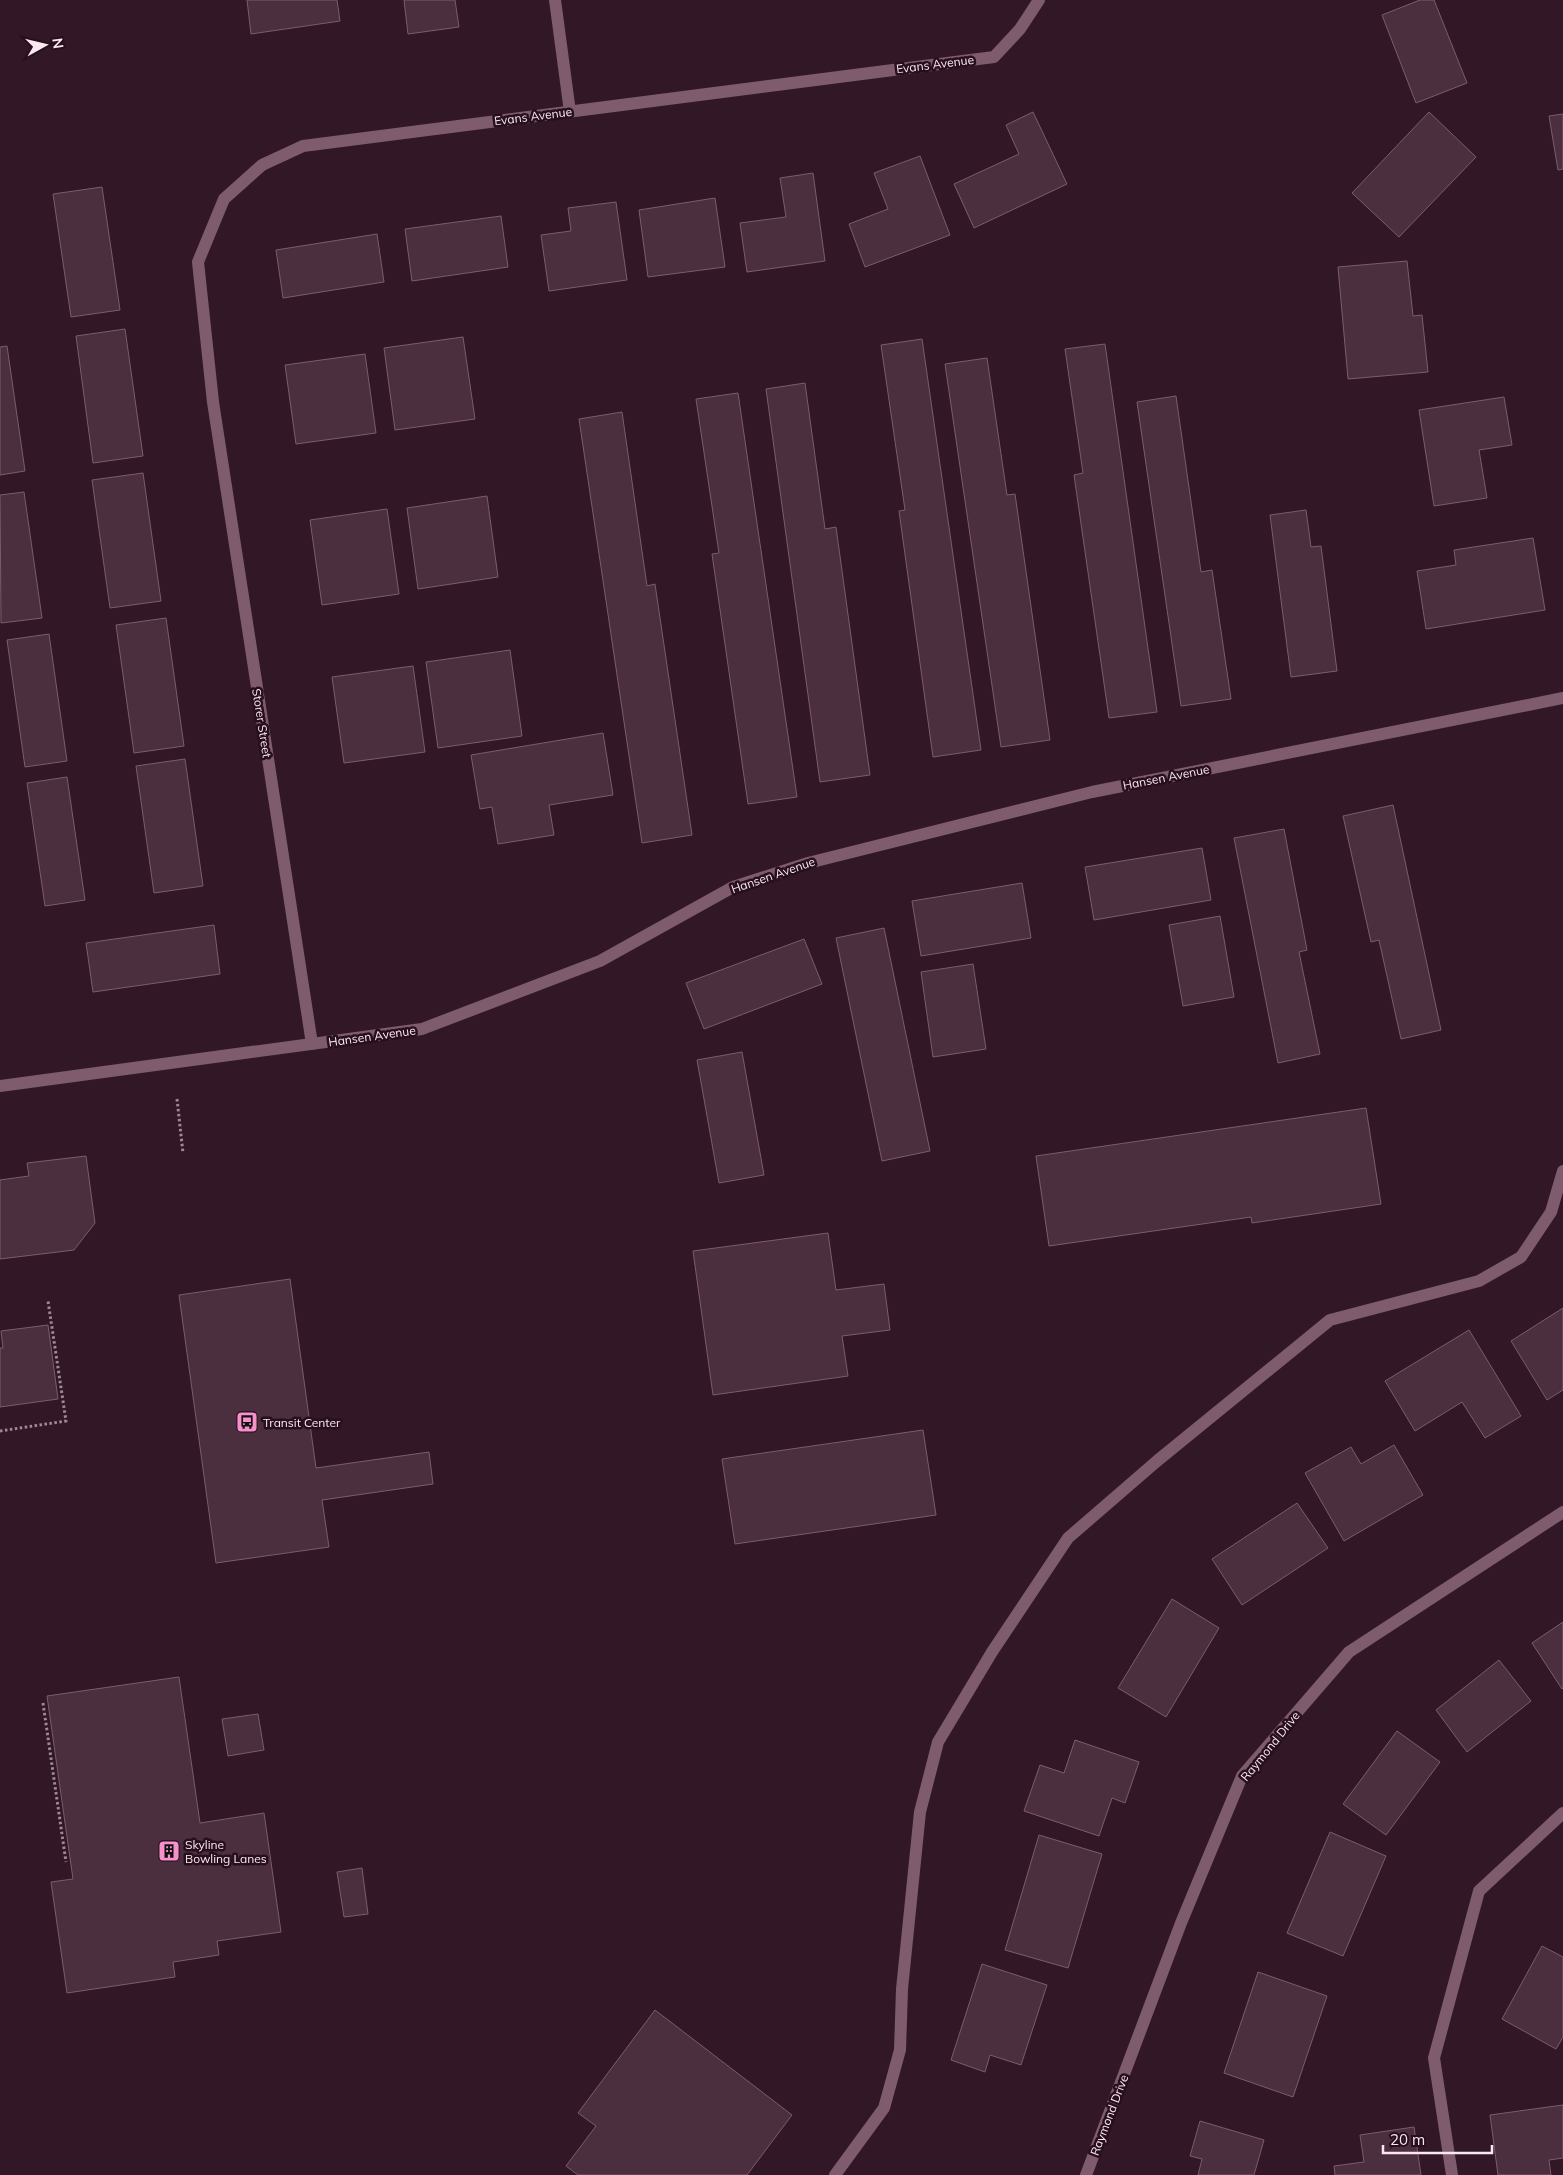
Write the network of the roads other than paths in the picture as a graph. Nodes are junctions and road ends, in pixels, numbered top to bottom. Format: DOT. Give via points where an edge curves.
graph roads {
  1 [pos="555,0"];
  2 [pos="1040,0"];
  3 [pos="570,112"];
  4 [pos="213,402"];
  5 [pos="1563,698"];
  6 [pos="312,1044"];
  7 [pos="0,1086"];
  8 [pos="1563,1171"];
  9 [pos="1563,1512"];
  10 [pos="1563,1813"];
  11 [pos="835,2175"];
  12 [pos="1086,2175"];
  13 [pos="1452,2175"];
  1 -- 3 [label="street"];
  2 -- 3 [label="street, Evans Avenue" via="1020,29 994,56"];
  3 -- 4 [label="street, Evans Avenue" via="303,146 262,165 224,199 198,262"];
  4 -- 6 [label="street, Storer Street"];
  5 -- 6 [label="street, Hansen Avenue" via="1092,792 808,863 733,887 600,961 422,1029"];
  6 -- 7 [label="street, Hansen Avenue"];
  8 -- 11 [label="street" via="1551,1212 1521,1257 1479,1281 1330,1320 1068,1538 992,1652 938,1742 920,1812 902,1989 900,2050 884,2108"];
  9 -- 12 [label="street, Raymond Drive" via="1349,1652 1242,1776 1181,1923"];
  10 -- 13 [label="street" via="1479,1890 1434,2058"];
}
